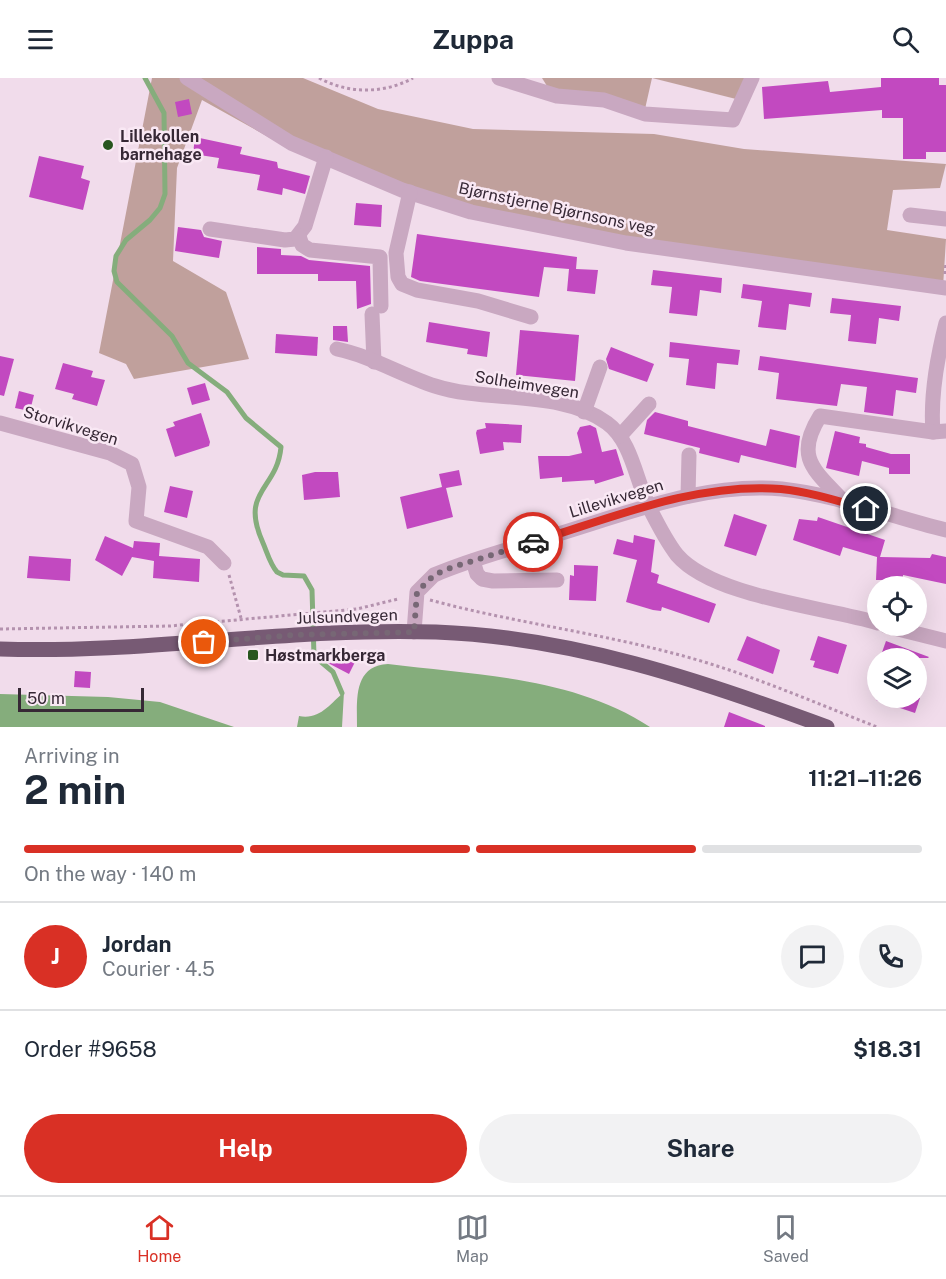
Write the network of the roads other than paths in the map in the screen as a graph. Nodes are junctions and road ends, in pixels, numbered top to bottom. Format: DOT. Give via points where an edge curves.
graph roads {
  1 [pos="187,78"];
  2 [pos="499,78"];
  3 [pos="752,78"];
  4 [pos="527,82"];
  5 [pos="326,158"];
  6 [pos="410,192"];
  7 [pos="910,215"];
  8 [pos="946,219"];
  9 [pos="210,229"];
  10 [pos="299,236"];
  11 [pos="946,288"];
  12 [pos="531,318"];
  13 [pos="946,323"];
  14 [pos="337,349"];
  15 [pos="942,356"];
  16 [pos="380,363"];
  17 [pos="600,367"];
  18 [pos="649,404"];
  19 [pos="584,412"];
  20 [pos="0,423"];
  21 [pos="939,432"];
  22 [pos="620,436"];
  23 [pos="689,454"];
  24 [pos="688,496"];
  25 [pos="845,503"];
  26 [pos="648,506"];
  27 [pos="946,530"];
  28 [pos="473,561"];
  29 [pos="224,562"];
  30 [pos="557,580"];
  31 [pos="867,620"];
  32 [pos="414,632"];
  33 [pos="926,636"];
  34 [pos="946,641"];
  35 [pos="0,649"];
  36 [pos="826,727"];
  1 -- 5 [label="street, Bjørnstjerne Bjørnsons veg" via="291,143"];
  2 -- 4 [label="street"];
  3 -- 4 [label="street" via="733,120 645,114 604,100 557,96"];
  5 -- 6 [label="street, Bjørnstjerne Bjørnsons veg"];
  5 -- 10 [label="street"];
  6 -- 11 [label="street, Bjørnstjerne Bjørnsons veg" via="471,212 626,243"];
  6 -- 12 [label="street" via="396,253 402,284"];
  7 -- 8 [label="street"];
  9 -- 10 [label="street" via="285,240"];
  10 -- 16 [label="street" via="302,245 310,249 380,257"];
  13 -- 15 [label="street"];
  14 -- 16 [label="street, Solheimvegen"];
  15 -- 21 [label="street"];
  16 -- 19 [label="street, Solheimvegen" via="435,386 551,403"];
  17 -- 19 [label="street"];
  18 -- 22 [label="street"];
  19 -- 22 [label="street, Solheimvegen" via="608,423"];
  20 -- 29 [label="street, Storvikvegen" via="110,453 132,464 138,487 136,521 208,547"];
  21 -- 25 [label="street" via="820,416 806,443 808,458"];
  22 -- 26 [label="street"];
  23 -- 24 [label="street"];
  24 -- 25 [label="street, Lillevikvegen" via="780,489"];
  24 -- 26 [label="street, Lillevikvegen"];
  25 -- 27 [label="street, Lillevikvegen"];
  26 -- 28 [label="street, Lillevikvegen"];
  26 -- 31 [label="street" via="677,555 700,574 758,594"];
  28 -- 30 [label="street" via="477,574 487,580"];
  28 -- 32 [label="street, Lillevikvegen" via="434,575 422,584 414,599"];
  32 -- 35 [label="main road, Julsundvegen" via="295,635 120,648"];
  32 -- 36 [label="main road, Julsundvegen" via="525,639 611,656 714,686"];
  33 -- 34 [label="street"];
}
